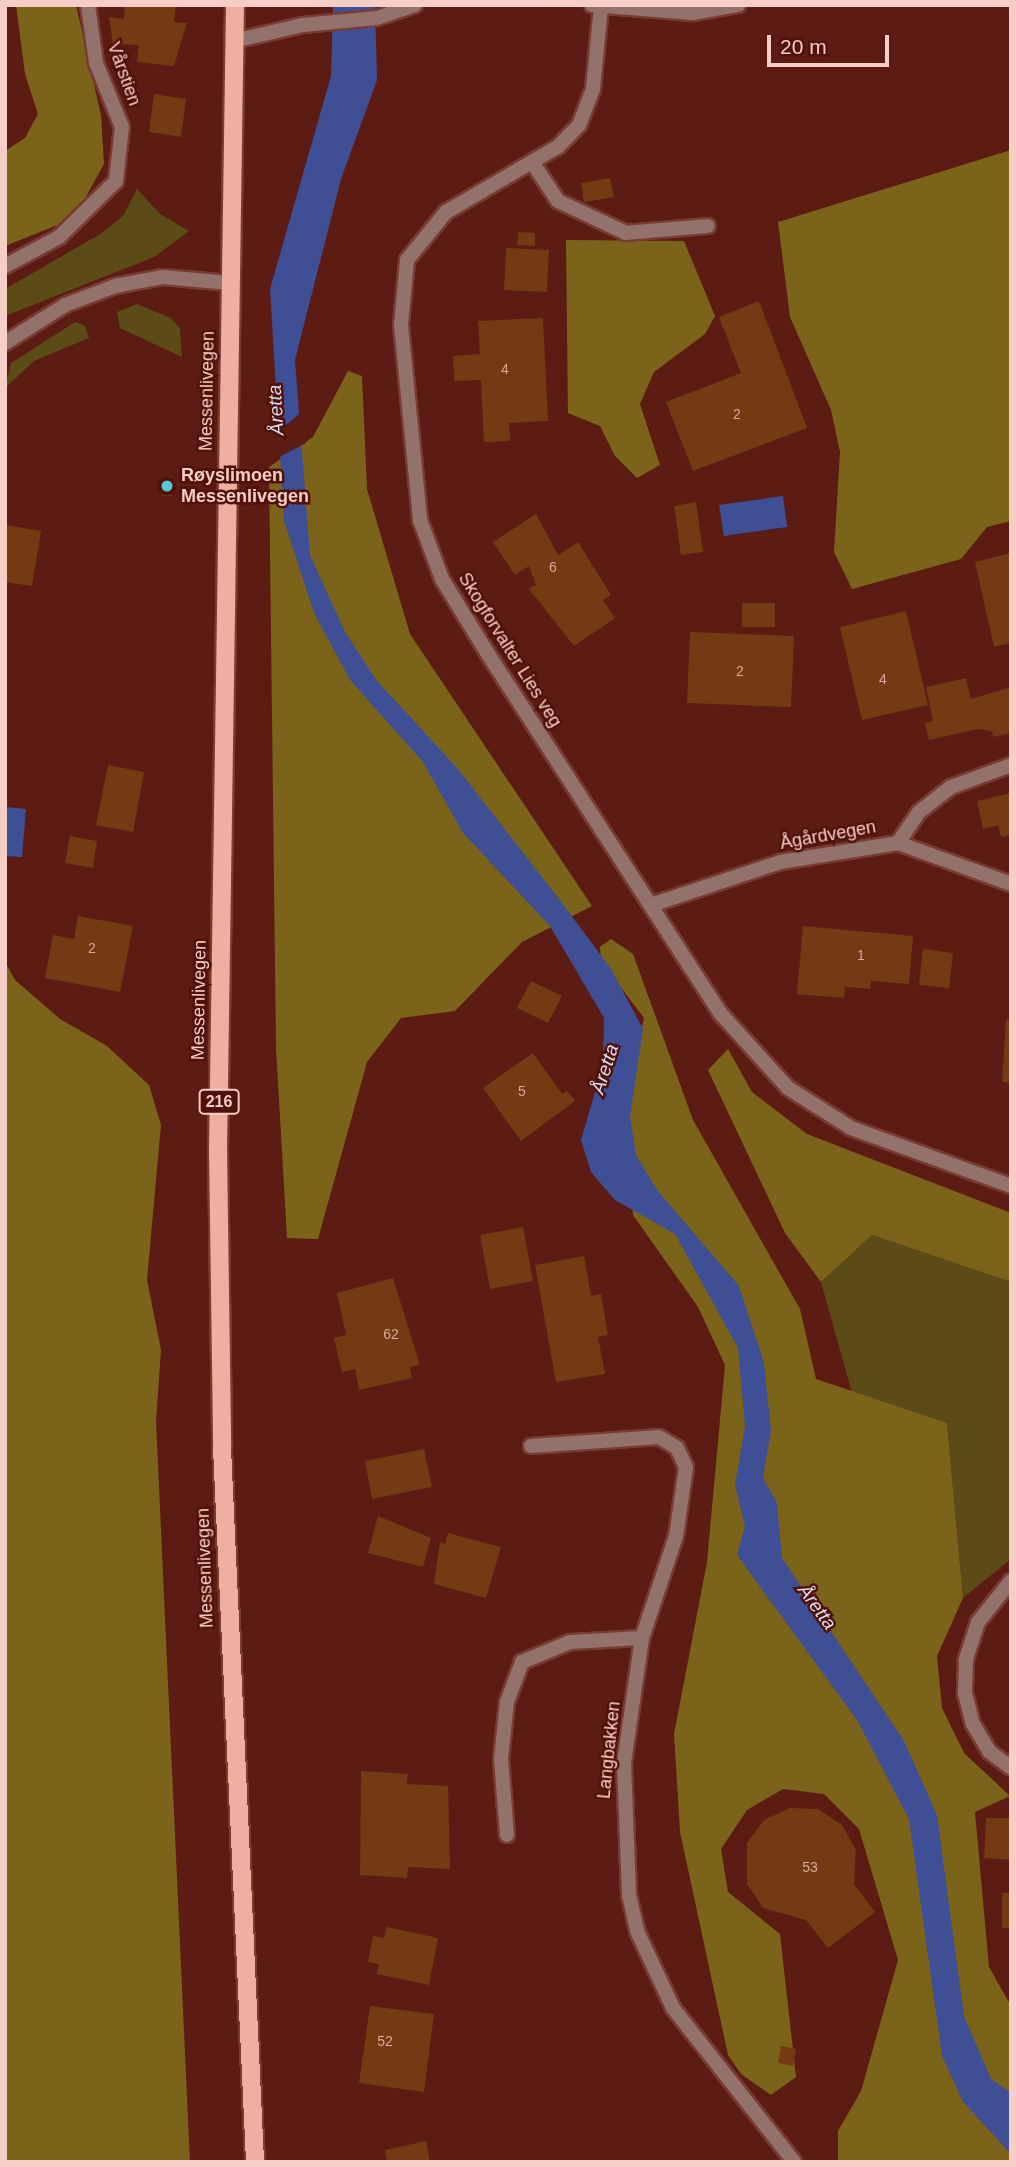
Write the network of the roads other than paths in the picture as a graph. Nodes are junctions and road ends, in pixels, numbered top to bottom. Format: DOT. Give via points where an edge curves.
graph roads {
  1 [pos="88,5"];
  2 [pos="235,5"];
  3 [pos="415,5"];
  4 [pos="592,5"];
  5 [pos="738,5"];
  6 [pos="601,6"];
  7 [pos="633,7"];
  8 [pos="233,41"];
  9 [pos="532,162"];
  10 [pos="708,226"];
  11 [pos="5,266"];
  12 [pos="230,283"];
  13 [pos="5,343"];
  14 [pos="1011,765"];
  15 [pos="898,843"];
  16 [pos="1011,884"];
  17 [pos="651,905"];
  18 [pos="1011,1186"];
  19 [pos="531,1446"];
  20 [pos="1011,1581"];
  21 [pos="642,1638"];
  22 [pos="1011,1768"];
  23 [pos="507,1835"];
  24 [pos="255,2162"];
  25 [pos="794,2162"];
  1 -- 11 [label="street, Vårstien" via="96,63 122,127 116,181 59,237"];
  2 -- 8 [label="main road, Messenlivegen / 216"];
  3 -- 8 [label="street" via="376,18 303,25"];
  4 -- 6 [label="street"];
  5 -- 7 [label="street" via="693,13"];
  6 -- 7 [label="street"];
  6 -- 9 [label="street, Skogforvalter Lies veg" via="593,89 579,125"];
  8 -- 12 [label="main road, Messenlivegen / 216"];
  9 -- 10 [label="street" via="558,201 626,233"];
  9 -- 17 [label="street, Skogforvalter Lies veg" via="446,212 407,260 401,325 409,456 420,520 442,579"];
  12 -- 13 [label="street" via="163,277 115,286 65,305"];
  12 -- 24 [label="main road, Messenlivegen / 216" via="218,1148 222,1448"];
  14 -- 15 [label="street" via="951,788 919,812"];
  15 -- 16 [label="street, Ågårdvegen"];
  15 -- 17 [label="street, Ågårdvegen" via="780,862"];
  17 -- 18 [label="street, Skogforvalter Lies veg" via="721,1014 788,1088 852,1128"];
  19 -- 21 [label="street, Langbakken" via="659,1437 677,1448 686,1467 676,1536"];
  20 -- 22 [label="street" via="978,1622 966,1660 965,1693 979,1734"];
  21 -- 23 [label="street" via="570,1642 522,1662 507,1702 501,1759"];
  21 -- 25 [label="street, Langbakken" via="624,1763 622,1829 637,1931 673,2008"];
}
